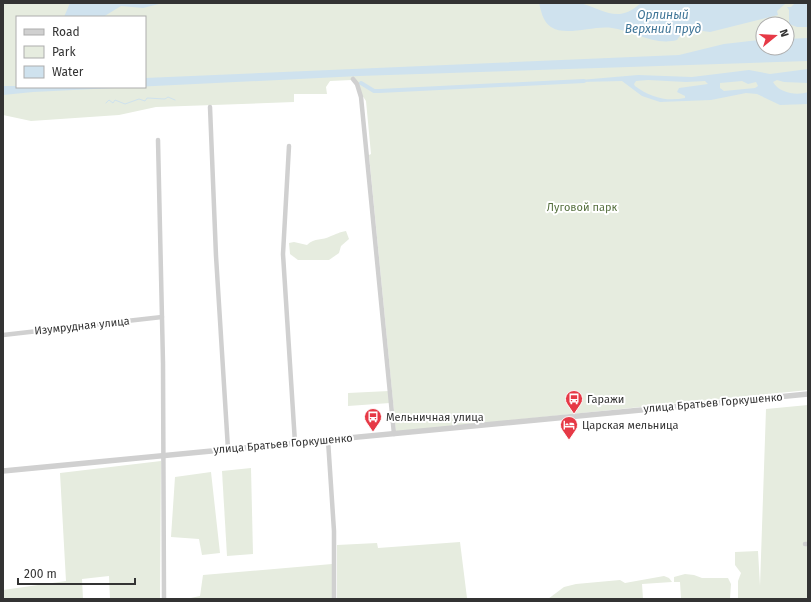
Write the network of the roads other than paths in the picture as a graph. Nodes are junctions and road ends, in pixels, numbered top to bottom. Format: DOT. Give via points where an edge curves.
graph roads {
  1 [pos="353,79"];
  2 [pos="210,107"];
  3 [pos="158,140"];
  4 [pos="289,146"];
  5 [pos="162,317"];
  6 [pos="3,335"];
  7 [pos="808,394"];
  8 [pos="394,434"];
  9 [pos="328,440"];
  10 [pos="295,443"];
  11 [pos="228,449"];
  12 [pos="162,455"];
  13 [pos="3,470"];
  14 [pos="164,599"];
  15 [pos="334,599"];
  1 -- 8 [label="street" via="361,97"];
  2 -- 11 [label="street"];
  3 -- 5 [label="street"];
  4 -- 10 [label="street" via="283,254"];
  5 -- 6 [label="street, Изумрудная улица"];
  5 -- 12 [label="street"];
  7 -- 8 [label="street, улица Братьев Горкушенко"];
  8 -- 9 [label="street, улица Братьев Горкушенко"];
  9 -- 10 [label="street, улица Братьев Горкушенко"];
  9 -- 15 [label="street" via="334,531"];
  10 -- 11 [label="street, улица Братьев Горкушенко"];
  11 -- 12 [label="street, улица Братьев Горкушенко"];
  12 -- 13 [label="street, улица Братьев Горкушенко"];
  12 -- 14 [label="street"];
}
